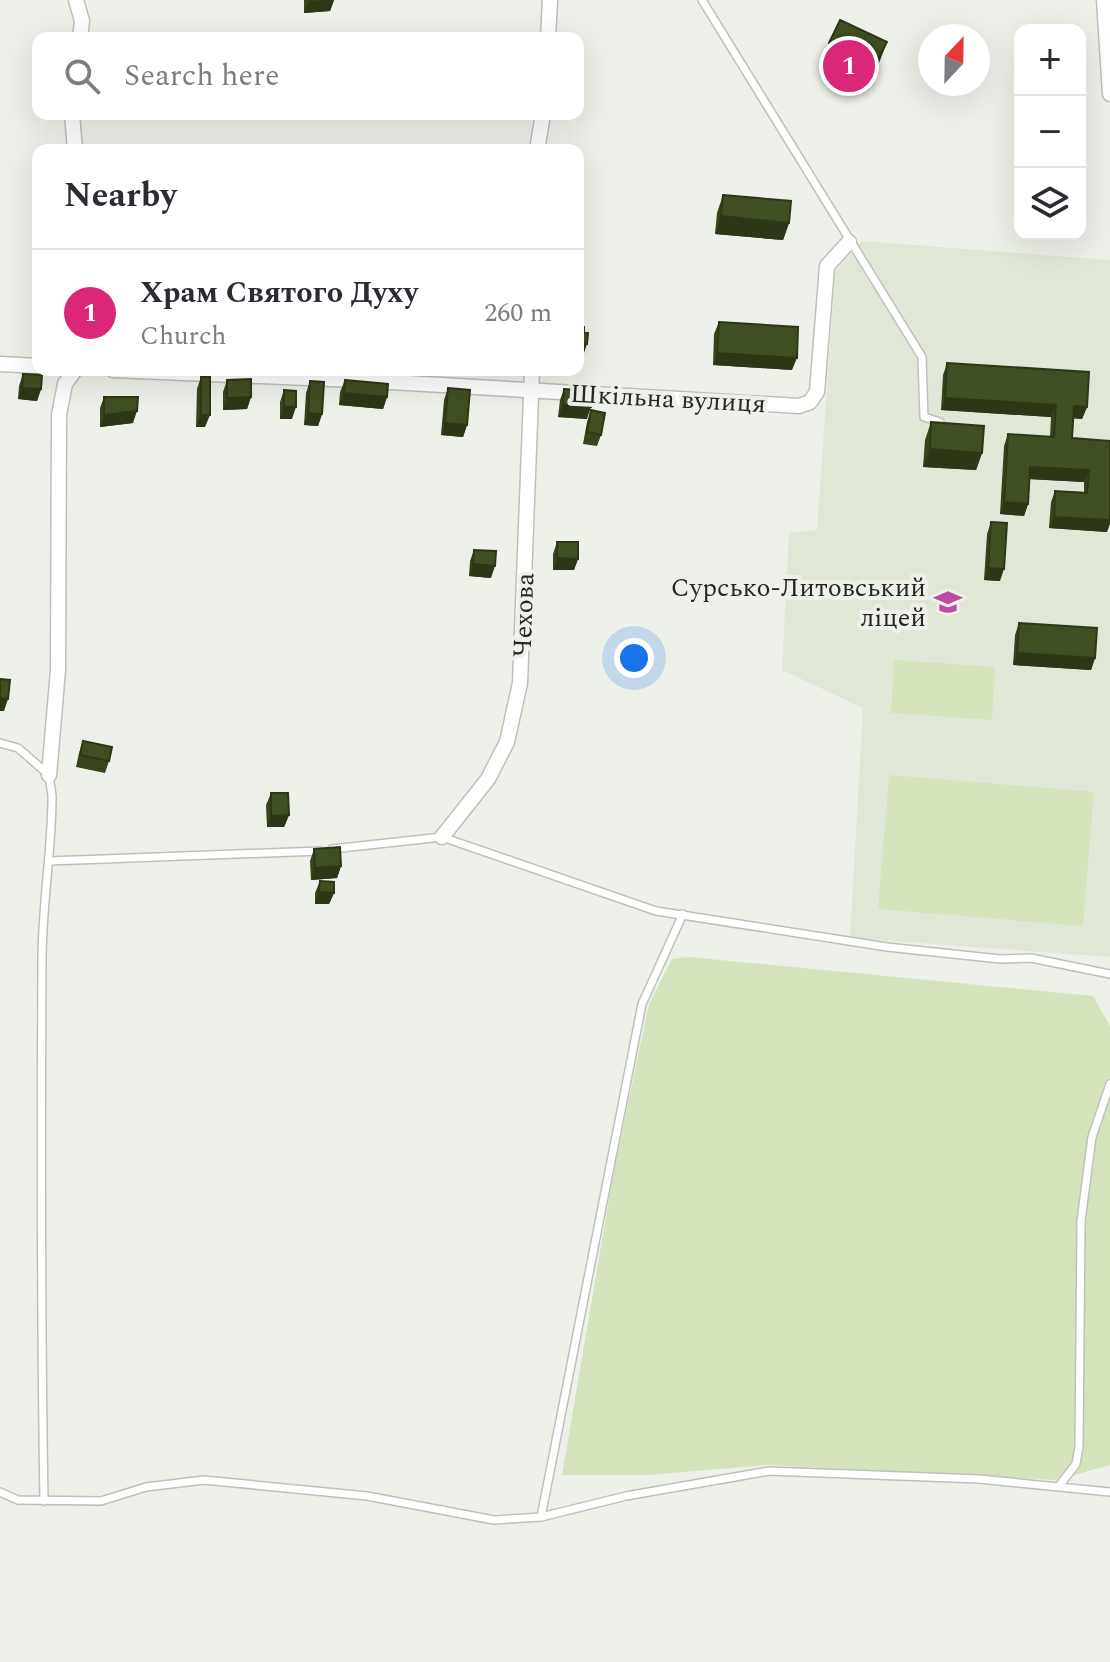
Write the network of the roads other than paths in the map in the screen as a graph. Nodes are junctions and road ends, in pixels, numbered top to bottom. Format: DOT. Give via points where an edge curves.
graph roads {
  1 [pos="76,0"];
  2 [pos="550,0"];
  3 [pos="702,0"];
  4 [pos="1104,0"];
  5 [pos="81,32"];
  6 [pos="548,32"];
  7 [pos="1110,94"];
  8 [pos="72,120"];
  9 [pos="542,120"];
  10 [pos="74,144"];
  11 [pos="538,144"];
  12 [pos="849,242"];
  13 [pos="0,364"];
  14 [pos="32,366"];
  15 [pos="71,376"];
  16 [pos="232,376"];
  17 [pos="532,376"];
  18 [pos="531,391"];
  19 [pos="940,422"];
  20 [pos="0,743"];
  21 [pos="49,775"];
  22 [pos="442,837"];
  23 [pos="50,861"];
  24 [pos="683,914"];
  25 [pos="1110,974"];
  26 [pos="1110,1084"];
  27 [pos="1059,1486"];
  28 [pos="0,1492"];
  29 [pos="1110,1492"];
  30 [pos="44,1501"];
  31 [pos="541,1517"];
  1 -- 5 [label="street"];
  2 -- 6 [label="street"];
  3 -- 12 [label="lane"];
  4 -- 7 [label="street"];
  8 -- 10 [label="street"];
  9 -- 11 [label="street"];
  12 -- 18 [label="street, Шкільна вулиця" via="827,266 819,385 805,405"];
  12 -- 19 [label="lane" via="922,357 924,417"];
  13 -- 14 [label="street"];
  15 -- 21 [label="street" via="59,415 58,670"];
  16 -- 18 [label="street, Шкільна вулиця"];
  17 -- 18 [label="street, Чехова"];
  18 -- 22 [label="street, Чехова" via="520,683 507,742 488,779"];
  20 -- 21 [label="lane" via="18,748"];
  21 -- 23 [label="lane"];
  22 -- 23 [label="lane" via="297,853"];
  22 -- 24 [label="lane" via="581,888"];
  23 -- 30 [label="lane" via="42,960 39,1306"];
  24 -- 25 [label="lane" via="887,947 1031,958"];
  24 -- 31 [label="lane" via="642,1004"];
  26 -- 27 [label="lane" via="1092,1137 1081,1221 1079,1447 1076,1464"];
  27 -- 29 [label="lane"];
  27 -- 31 [label="lane" via="912,1474 769,1471"];
  28 -- 30 [label="lane" via="18,1500"];
  30 -- 31 [label="lane" via="101,1501 146,1487 204,1480 367,1496 494,1520"];
}
